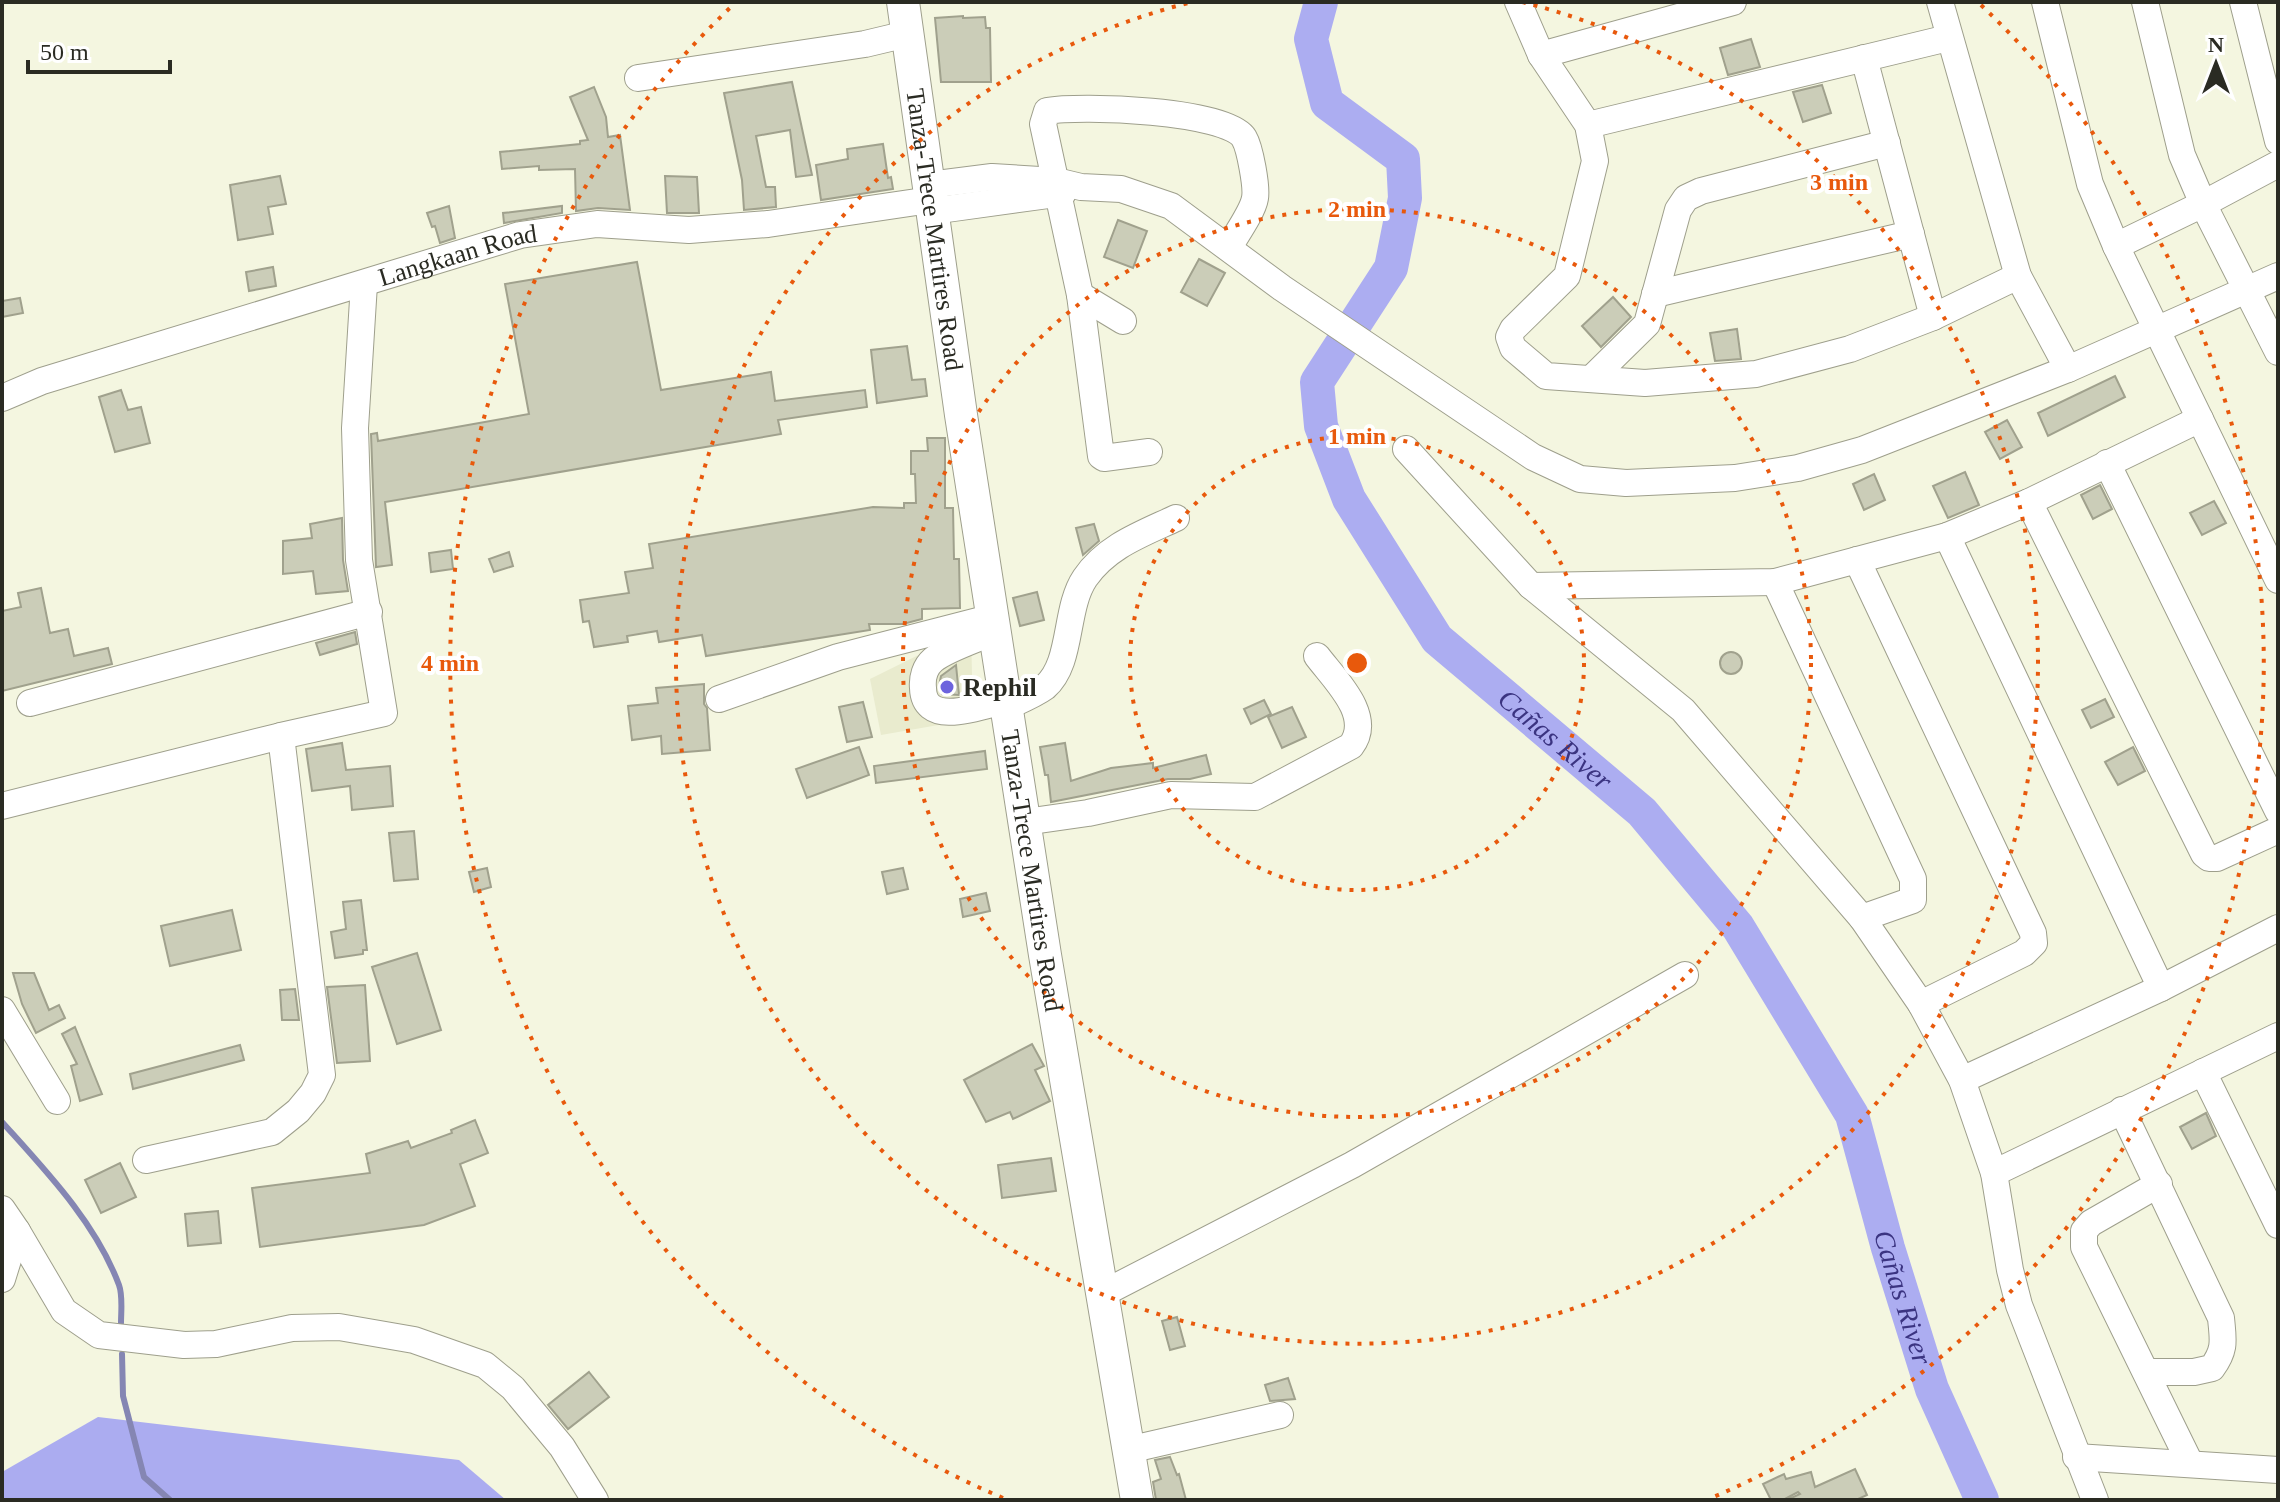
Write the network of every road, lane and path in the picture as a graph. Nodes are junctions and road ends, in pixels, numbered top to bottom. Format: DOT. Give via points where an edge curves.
graph roads {
  1 [pos="903,2"];
  2 [pos="1518,2"];
  3 [pos="1733,2"];
  4 [pos="1940,2"];
  5 [pos="2045,2"];
  6 [pos="2145,2"];
  7 [pos="2243,2"];
  8 [pos="907,34"];
  9 [pos="1948,38"];
  10 [pos="1541,55"];
  11 [pos="1864,58"];
  12 [pos="638,78"];
  13 [pos="1588,125"];
  14 [pos="2278,141"];
  15 [pos="1887,143"];
  16 [pos="2278,164"];
  17 [pos="1065,187"];
  18 [pos="930,199"];
  19 [pos="2203,204"];
  20 [pos="1911,234"];
  21 [pos="2116,246"];
  22 [pos="1229,247"];
  23 [pos="2018,276"];
  24 [pos="2278,276"];
  25 [pos="364,284"];
  26 [pos="2247,292"];
  27 [pos="1655,294"];
  28 [pos="1080,295"];
  29 [pos="1933,317"];
  30 [pos="1123,321"];
  31 [pos="2157,330"];
  32 [pos="2278,352"];
  33 [pos="2068,369"];
  34 [pos="1591,379"];
  35 [pos="2,398"];
  36 [pos="2200,419"];
  37 [pos="1406,449"];
  38 [pos="1149,452"];
  39 [pos="2107,463"];
  40 [pos="2029,502"];
  41 [pos="1176,518"];
  42 [pos="1947,536"];
  43 [pos="1857,560"];
  44 [pos="2278,580"];
  45 [pos="1775,582"];
  46 [pos="1531,586"];
  47 [pos="369,612"];
  48 [pos="994,624"];
  49 [pos="1317,656"];
  50 [pos="719,699"];
  51 [pos="30,703"];
  52 [pos="1006,704"];
  53 [pos="281,736"];
  54 [pos="2,806"];
  55 [pos="2278,811"];
  56 [pos="1025,822"];
  57 [pos="2278,830"];
  58 [pos="1862,918"];
  59 [pos="2278,928"];
  60 [pos="1685,975"];
  61 [pos="2161,988"];
  62 [pos="1921,1004"];
  63 [pos="2,1010"];
  64 [pos="2278,1036"];
  65 [pos="2203,1072"];
  66 [pos="1962,1080"];
  67 [pos="57,1101"];
  68 [pos="2122,1110"];
  69 [pos="146,1160"];
  70 [pos="1994,1173"];
  71 [pos="2159,1184"];
  72 [pos="2,1209"];
  73 [pos="2278,1225"];
  74 [pos="10,1242"];
  75 [pos="2,1279"];
  76 [pos="1102,1294"];
  77 [pos="2146,1372"];
  78 [pos="1280,1415"];
  79 [pos="1128,1450"];
  80 [pos="2076,1457"];
  81 [pos="2190,1463"];
  82 [pos="2278,1470"];
  83 [pos="595,1500"];
  84 [pos="1137,1500"];
  85 [pos="2095,1500"];
  1 -- 8 [label="main road, Tanza-Trece Martires Road"];
  2 -- 10 [label="street"];
  3 -- 10 [label="street"];
  4 -- 9 [label="street"];
  5 -- 21 [label="street" via="2090,184"];
  6 -- 19 [label="street" via="2182,155"];
  7 -- 14 [label="street"];
  8 -- 12 [label="street"];
  8 -- 18 [label="main road, Tanza-Trece Martires Road"];
  9 -- 11 [label="street"];
  9 -- 23 [label="street"];
  10 -- 13 [label="street"];
  11 -- 13 [label="street"];
  11 -- 15 [label="street"];
  13 -- 34 [label="street" via="1595,161 1567,276 1509,337 1513,348 1546,376"];
  15 -- 20 [label="street"];
  15 -- 27 [label="street" via="1686,198"];
  16 -- 19 [label="street"];
  17 -- 18 [label="street, Langkaan Road" via="992,177 971,193"];
  17 -- 22 [label="street, Langkaan Road" via="1121,189 1171,206"];
  17 -- 22 [label="street" via="1043,124 1047,111 1155,112 1226,124 1244,136 1255,198"];
  17 -- 28 [label="street"];
  18 -- 25 [label="street, Langkaan Road" via="768,224 689,230 597,224 520,235"];
  18 -- 48 [label="main road, Tanza-Trece Martires Road"];
  19 -- 21 [label="street"];
  19 -- 26 [label="street"];
  20 -- 27 [label="street"];
  20 -- 29 [label="street"];
  21 -- 31 [label="street"];
  22 -- 33 [label="street, Langkaan Road" via="1533,457 1580,479 1626,483 1735,478 1798,468 1862,450"];
  23 -- 29 [label="street"];
  23 -- 33 [label="street"];
  24 -- 26 [label="street, Langkaan Road"];
  25 -- 35 [label="street, Langkaan Road" via="42,381"];
  25 -- 47 [label="street" via="355,428 359,560"];
  26 -- 31 [label="street, Langkaan Road"];
  26 -- 32 [label="street"];
  27 -- 34 [label="street" via="1647,324"];
  28 -- 30 [label="street"];
  28 -- 38 [label="street" via="1101,456"];
  29 -- 34 [label="street" via="1850,349 1756,374 1645,383"];
  31 -- 33 [label="street, Langkaan Road"];
  31 -- 36 [label="street"];
  36 -- 39 [label="street"];
  36 -- 44 [label="street"];
  37 -- 46 [label="street"];
  39 -- 40 [label="street"];
  39 -- 55 [label="street"];
  40 -- 42 [label="street"];
  40 -- 57 [label="street" via="2204,854 2217,858"];
  41 -- 52 [label="street" via="1104,556 1074,601 1063,655 1048,684"];
  42 -- 43 [label="street"];
  42 -- 61 [label="street"];
  43 -- 45 [label="street"];
  43 -- 62 [label="street" via="2033,933 2034,943 2024,953"];
  45 -- 46 [label="street"];
  45 -- 58 [label="street" via="1913,879 1913,900"];
  46 -- 58 [label="street" via="1683,710"];
  47 -- 51 [label="street"];
  47 -- 53 [label="street" via="384,713"];
  48 -- 50 [label="street" via="838,657"];
  48 -- 52 [label="main road, Tanza-Trece Martires Road"];
  48 -- 52 [label="street" via="934,659 923,689 931,709 939,711"];
  49 -- 56 [label="street" via="1354,705 1359,725 1351,746 1255,797 1171,795"];
  52 -- 56 [label="main road, Tanza-Trece Martires Road"];
  53 -- 54 [label="street"];
  53 -- 69 [label="street" via="322,1075 298,1111 272,1132"];
  56 -- 76 [label="main road, Tanza-Trece Martires Road"];
  58 -- 62 [label="street"];
  59 -- 61 [label="street"];
  60 -- 76 [label="street" via="1352,1165"];
  61 -- 66 [label="street"];
  62 -- 66 [label="street"];
  63 -- 67 [label="street"];
  64 -- 65 [label="street"];
  65 -- 68 [label="street"];
  65 -- 73 [label="street"];
  66 -- 70 [label="street"];
  68 -- 70 [label="street"];
  68 -- 71 [label="street"];
  70 -- 80 [label="street" via="2019,1305"];
  71 -- 77 [label="street" via="2091,1223 2083,1237"];
  71 -- 77 [label="street" via="2221,1318 2223,1340 2212,1368"];
  72 -- 74 [label="street"];
  74 -- 75 [label="street"];
  74 -- 83 [label="street" via="64,1311 99,1335 216,1344 292,1328 339,1327 414,1340 485,1365 513,1388 562,1447"];
  76 -- 79 [label="main road, Tanza-Trece Martires Road"];
  77 -- 81 [label="street"];
  78 -- 79 [label="street"];
  79 -- 84 [label="main road, Tanza-Trece Martires Road"];
  80 -- 81 [label="street"];
  80 -- 85 [label="street"];
  81 -- 82 [label="street"];
}
